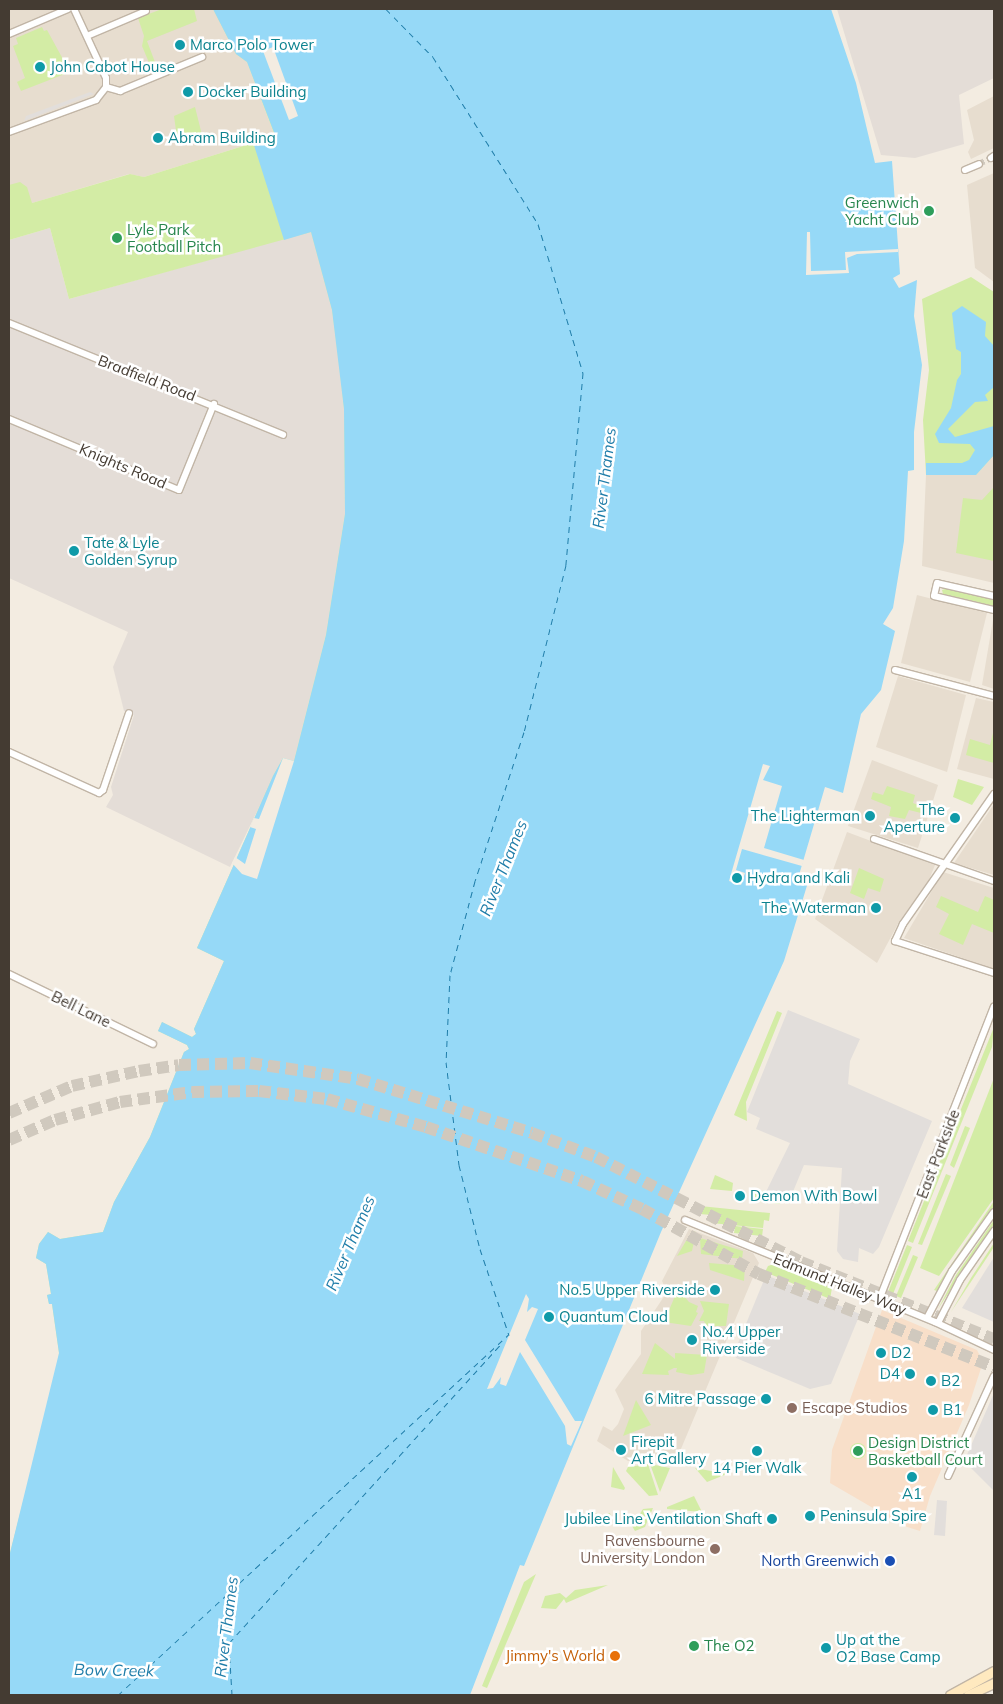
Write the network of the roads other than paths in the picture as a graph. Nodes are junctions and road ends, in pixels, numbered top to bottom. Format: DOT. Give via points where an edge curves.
graph roads {
  1 [pos="68,9"];
  2 [pos="74,9"];
  3 [pos="146,11"];
  4 [pos="9,34"];
  5 [pos="87,36"];
  6 [pos="202,57"];
  7 [pos="106,88"];
  8 [pos="9,130"];
  9 [pos="979,164"];
  10 [pos="965,170"];
  11 [pos="9,323"];
  12 [pos="214,404"];
  13 [pos="9,419"];
  14 [pos="283,435"];
  15 [pos="994,596"];
  16 [pos="994,610"];
  17 [pos="895,670"];
  18 [pos="994,696"];
  19 [pos="129,713"];
  20 [pos="9,752"];
  21 [pos="994,794"];
  22 [pos="874,839"];
  23 [pos="943,864"];
  24 [pos="994,881"];
  25 [pos="994,973"];
  26 [pos="9,974"];
  27 [pos="994,1007"];
  28 [pos="153,1044"];
  29 [pos="994,1212"];
  30 [pos="685,1220"];
  31 [pos="994,1230"];
  32 [pos="879,1300"];
  33 [pos="927,1318"];
  34 [pos="938,1323"];
  35 [pos="994,1350"];
  36 [pos="994,1376"];
  37 [pos="948,1476"];
  38 [pos="994,1671"];
  39 [pos="994,1683"];
  40 [pos="977,1693"];
  41 [pos="950,1695"];
  42 [pos="968,1695"];
  1 -- 4 [label="street"];
  2 -- 5 [label="street"];
  3 -- 5 [label="street"];
  5 -- 7 [label="street" via="106,78"];
  6 -- 7 [label="street" via="120,90"];
  7 -- 8 [label="street" via="96,100"];
  9 -- 10 [label="street"];
  11 -- 12 [label="street, Bradfield Road"];
  12 -- 13 [label="street, Knights Road" via="179,490"];
  12 -- 14 [label="street, Bradfield Road"];
  15 -- 16 [label="street" via="937,583 934,596"];
  17 -- 18 [label="street"];
  19 -- 20 [label="street" via="104,790 99,793"];
  21 -- 23 [label="street"];
  22 -- 23 [label="street"];
  23 -- 24 [label="street"];
  23 -- 25 [label="street" via="895,941"];
  26 -- 28 [label="street, Bell Lane"];
  27 -- 32 [label="street, East Parkside"];
  29 -- 33 [label="street" via="952,1271"];
  30 -- 32 [label="street, Edmund Halley Way"];
  31 -- 34 [label="street" via="960,1280"];
  32 -- 33 [label="street, Edmund Halley Way"];
  33 -- 34 [label="street, Edmund Halley Way"];
  34 -- 35 [label="street, Edmund Halley Way"];
  36 -- 37 [label="street"];
  38 -- 41 [label="street"];
  39 -- 40 [label="street"];
  40 -- 42 [label="street"];
}
